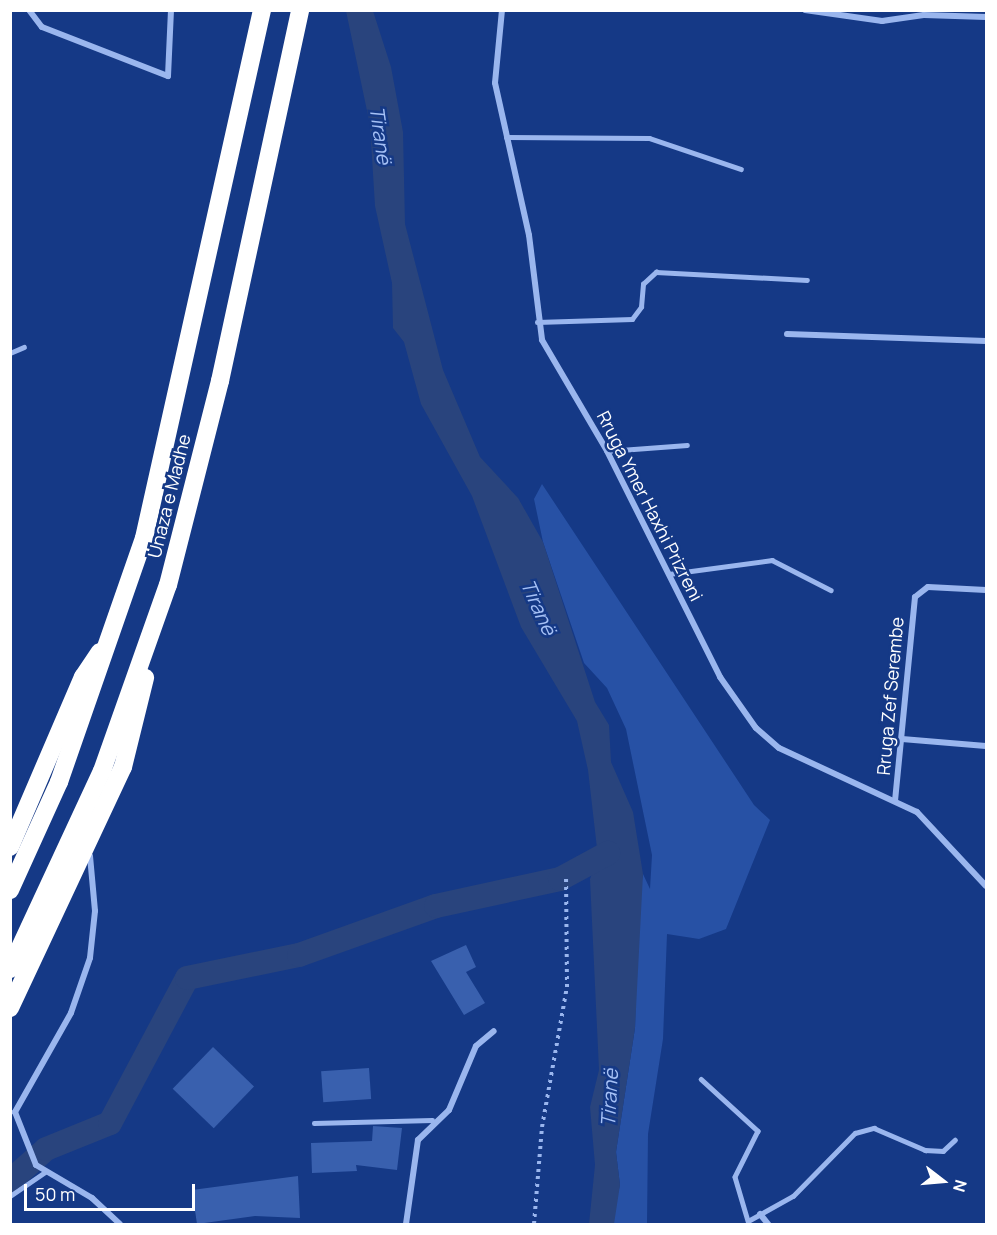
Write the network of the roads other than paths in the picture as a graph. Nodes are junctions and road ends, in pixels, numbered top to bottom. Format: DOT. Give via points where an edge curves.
graph roads {
  1 [pos="29,10"];
  2 [pos="171,10"];
  3 [pos="262,10"];
  4 [pos="300,10"];
  5 [pos="502,10"];
  6 [pos="805,10"];
  7 [pos="911,14"];
  8 [pos="987,17"];
  9 [pos="506,137"];
  10 [pos="741,169"];
  11 [pos="807,280"];
  12 [pos="537,322"];
  13 [pos="787,334"];
  14 [pos="987,341"];
  15 [pos="24,346"];
  16 [pos="10,353"];
  17 [pos="687,445"];
  18 [pos="607,451"];
  19 [pos="669,574"];
  20 [pos="831,590"];
  21 [pos="987,590"];
  22 [pos="111,643"];
  23 [pos="150,644"];
  24 [pos="903,739"];
  25 [pos="987,746"];
  26 [pos="896,801"];
  27 [pos="10,847"];
  28 [pos="90,856"];
  29 [pos="987,886"];
  30 [pos="10,890"];
  31 [pos="10,969"];
  32 [pos="10,1008"];
  33 [pos="494,1031"];
  34 [pos="701,1079"];
  35 [pos="432,1120"];
  36 [pos="314,1123"];
  37 [pos="955,1140"];
  38 [pos="45,1172"];
  39 [pos="10,1196"];
  40 [pos="760,1214"];
  41 [pos="120,1224"];
  42 [pos="406,1224"];
  43 [pos="768,1224"];
  1 -- 2 [label="street" via="42,27 168,76"];
  3 -- 22 [label="highway, Unaza e Madhe" via="164,460"];
  4 -- 23 [label="highway, Unaza e Madhe" via="220,381"];
  5 -- 9 [label="street, Rruga Ymer Haxhi Prizreni" via="495,83"];
  6 -- 7 [label="street" via="882,21"];
  7 -- 8 [label="street"];
  9 -- 10 [label="lane" via="649,138"];
  9 -- 12 [label="street, Rruga Ymer Haxhi Prizreni" via="529,235"];
  11 -- 12 [label="lane" via="656,272 643,284 641,307 632,319"];
  12 -- 18 [label="street, Rruga Ymer Haxhi Prizreni" via="553,363"];
  13 -- 14 [label="street"];
  15 -- 16 [label="lane"];
  17 -- 18 [label="lane"];
  18 -- 19 [label="street, Rruga Ymer Haxhi Prizreni"];
  19 -- 20 [label="lane" via="772,560"];
  19 -- 26 [label="street, Rruga Ymer Haxhi Prizreni" via="720,677 756,728 810,766"];
  21 -- 24 [label="street, Rruga Zef Serembe" via="928,587 915,597"];
  22 -- 27 [label="highway" via="83,677"];
  22 -- 30 [label="highway, Unaza e Madhe" via="59,782"];
  23 -- 31 [label="highway, Unaza e Madhe" via="72,844"];
  23 -- 32 [label="highway" via="140,716 123,767"];
  24 -- 25 [label="street"];
  24 -- 26 [label="street, Rruga Zef Serembe"];
  26 -- 29 [label="street, Rruga Ymer Haxhi Prizreni" via="934,827"];
  28 -- 38 [label="street" via="95,911 90,958 71,1013 15,1112 26,1145 36,1165"];
  33 -- 35 [label="street" via="476,1046 449,1110"];
  34 -- 40 [label="lane" via="758,1131 735,1177 748,1221"];
  35 -- 36 [label="lane"];
  35 -- 42 [label="street" via="418,1140"];
  37 -- 40 [label="lane" via="943,1151 925,1150 874,1128 855,1133 793,1196"];
  38 -- 39 [label="lane"];
  38 -- 41 [label="street" via="92,1198"];
  40 -- 43 [label="street"];
}
